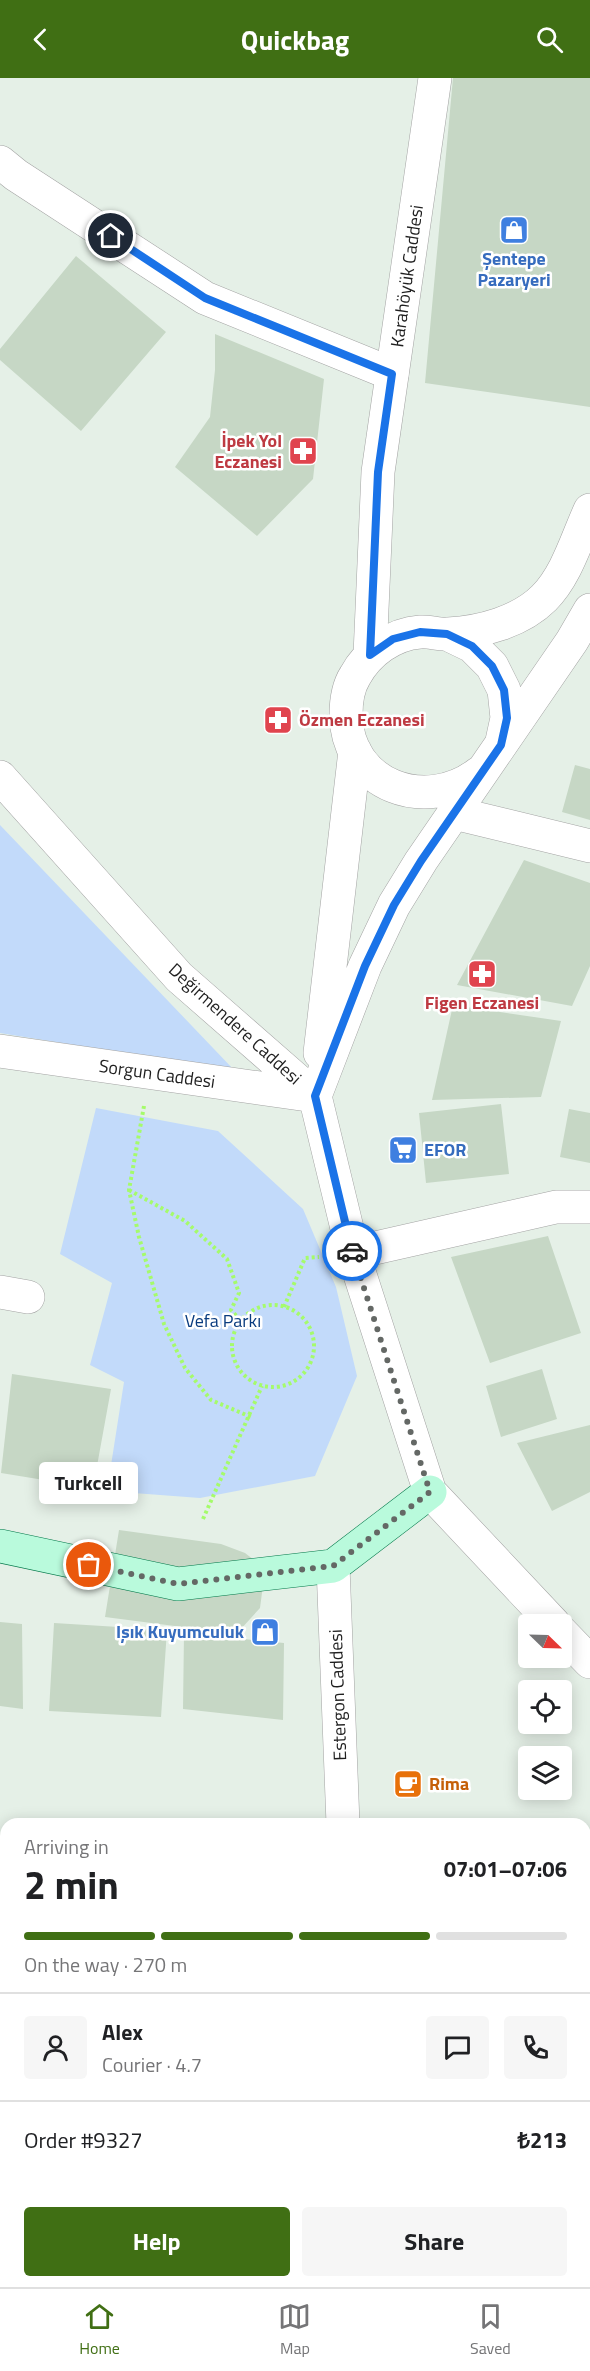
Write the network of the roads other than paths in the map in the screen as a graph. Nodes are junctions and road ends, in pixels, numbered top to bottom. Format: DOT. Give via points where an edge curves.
graph roads {
  1 [pos="430,80"];
  2 [pos="0,162"];
  3 [pos="392,374"];
  4 [pos="590,510"];
  5 [pos="590,609"];
  6 [pos="447,634"];
  7 [pos="370,655"];
  8 [pos="355,751"];
  9 [pos="493,757"];
  10 [pos="0,777"];
  11 [pos="454,813"];
  12 [pos="590,846"];
  13 [pos="0,1051"];
  14 [pos="315,1096"];
  15 [pos="590,1207"];
  16 [pos="352,1253"];
  17 [pos="430,1492"];
  18 [pos="0,1546"];
  19 [pos="333,1566"];
  20 [pos="545,1614"];
  21 [pos="572,1643"];
  22 [pos="590,1662"];
  23 [pos="343,1818"];
  1 -- 3 [label="street, Karahöyük Caddesi"];
  2 -- 3 [label="street" via="205,298"];
  3 -- 7 [label="street, Karahöyük Caddesi" via="378,472"];
  4 -- 6 [label="street" via="561,574 544,597 521,616"];
  5 -- 9 [label="street"];
  6 -- 7 [label="street" via="420,632 393,639"];
  6 -- 9 [label="street" via="472,646 492,666 504,690 507,718"];
  7 -- 8 [label="street" via="354,677 346,702 346,727"];
  8 -- 9 [label="street" via="370,771 391,786 415,793 441,793 465,784"];
  8 -- 14 [label="street"];
  9 -- 11 [label="street"];
  10 -- 14 [label="street, Değirmendere Caddesi" via="179,977"];
  11 -- 12 [label="street"];
  11 -- 14 [label="street" via="394,905 365,966"];
  13 -- 14 [label="street, Sorgun Caddesi"];
  14 -- 16 [label="street, Değirmendere Caddesi"];
  15 -- 16 [label="street" via="556,1207"];
  16 -- 17 [label="street, Değirmendere Caddesi"];
  17 -- 19 [label="main road"];
  17 -- 20 [label="street"];
  18 -- 19 [label="main road" via="178,1584"];
  19 -- 23 [label="street, Estergon Caddesi"];
  21 -- 22 [label="street"];
}
